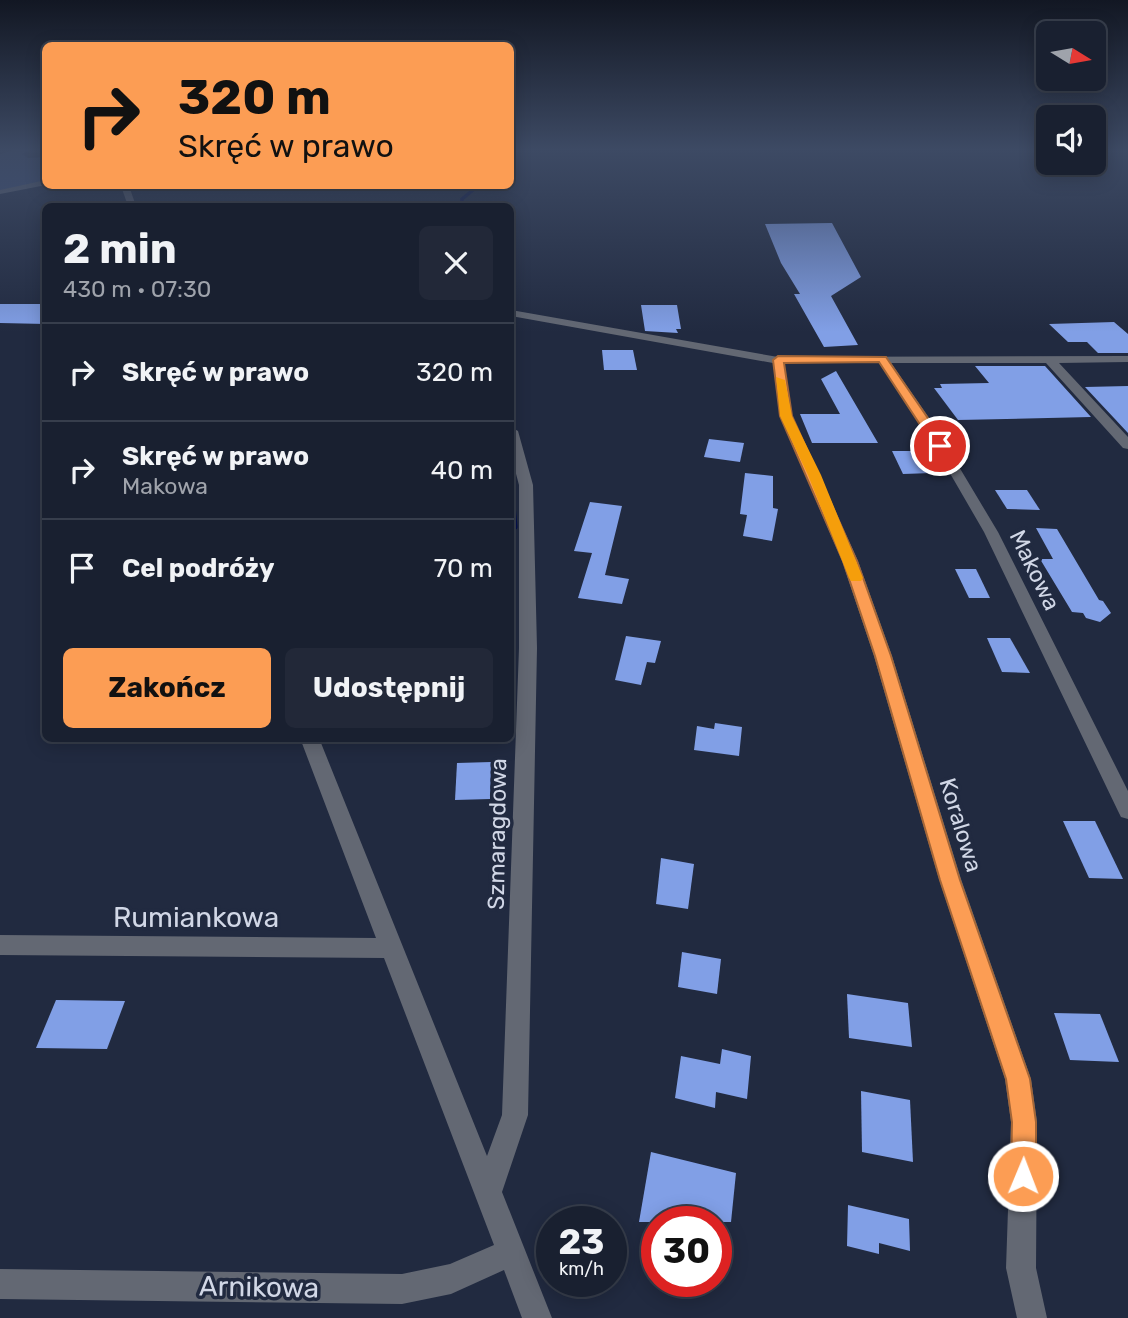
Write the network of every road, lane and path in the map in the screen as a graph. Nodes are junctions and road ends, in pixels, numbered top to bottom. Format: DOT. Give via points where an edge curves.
graph roads {
  1 [pos="514,314"];
  2 [pos="1048,358"];
  3 [pos="883,359"];
  4 [pos="1128,359"];
  5 [pos="778,360"];
  6 [pos="514,443"];
  7 [pos="1128,445"];
  8 [pos="311,742"];
  9 [pos="1128,811"];
  10 [pos="0,945"];
  11 [pos="392,948"];
  12 [pos="487,1194"];
  13 [pos="510,1252"];
  14 [pos="0,1284"];
  15 [pos="537,1318"];
  16 [pos="1032,1318"];
  1 -- 5 [label="street"];
  2 -- 3 [label="street"];
  2 -- 4 [label="street"];
  2 -- 7 [label="street"];
  3 -- 5 [label="street"];
  3 -- 9 [label="street, Makowa" via="991,532"];
  5 -- 16 [label="street, Koralowa" via="786,416 855,573 950,880 1018,1079 1024,1122 1021,1268"];
  6 -- 12 [label="street, Szmaragdowa" via="526,485 528,648 515,1115"];
  8 -- 11 [label="street"];
  10 -- 11 [label="street, Rumiankowa"];
  11 -- 12 [label="street"];
  12 -- 13 [label="street"];
  13 -- 14 [label="street, Arnikowa" via="451,1279 402,1289"];
  13 -- 15 [label="street"];
}
